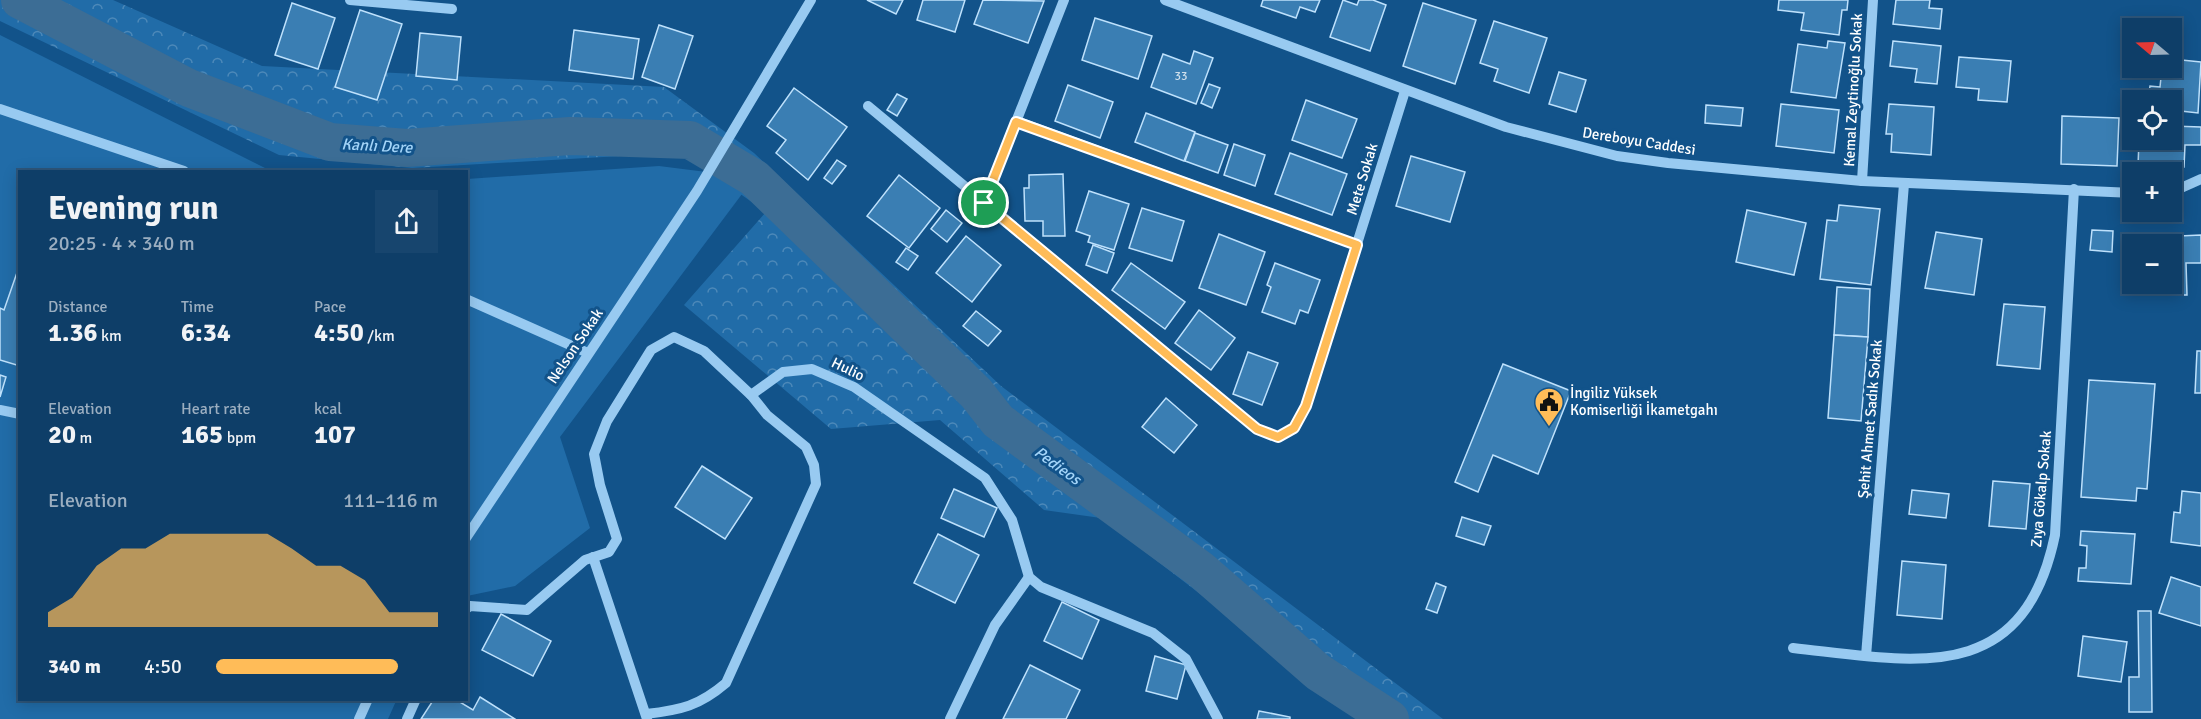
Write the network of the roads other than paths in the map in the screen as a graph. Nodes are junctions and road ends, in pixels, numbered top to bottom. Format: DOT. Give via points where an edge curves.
graph roads {
  1 [pos="350,0"];
  2 [pos="811,0"];
  3 [pos="1064,0"];
  4 [pos="1165,0"];
  5 [pos="1873,0"];
  6 [pos="391,2"];
  7 [pos="452,9"];
  8 [pos="1405,91"];
  9 [pos="868,106"];
  10 [pos="0,109"];
  11 [pos="1016,122"];
  12 [pos="181,170"];
  13 [pos="2201,179"];
  14 [pos="1862,181"];
  15 [pos="1904,184"];
  16 [pos="2182,188"];
  17 [pos="2074,189"];
  18 [pos="2122,192"];
  19 [pos="984,203"];
  20 [pos="1357,245"];
  21 [pos="468,300"];
  22 [pos="588,353"];
  23 [pos="751,395"];
  24 [pos="0,410"];
  25 [pos="18,414"];
  26 [pos="468,535"];
  27 [pos="593,557"];
  28 [pos="1029,577"];
  29 [pos="468,608"];
  30 [pos="1793,648"];
  31 [pos="1866,656"];
  32 [pos="367,701"];
  33 [pos="415,701"];
  34 [pos="647,716"];
  35 [pos="358,719"];
  36 [pos="406,719"];
  37 [pos="950,719"];
  38 [pos="1218,719"];
  1 -- 6 [label="street"];
  2 -- 22 [label="street, Nelson Sokak" via="710,171"];
  3 -- 11 [label="street"];
  4 -- 8 [label="street, Dereboyu Caddesi"];
  5 -- 14 [label="street, Kemal Zeytinoğlu Sokak"];
  6 -- 7 [label="street"];
  8 -- 14 [label="street, Dereboyu Caddesi" via="1506,127 1617,156"];
  8 -- 20 [label="street, Mete Sokak"];
  9 -- 19 [label="street"];
  10 -- 12 [label="street"];
  11 -- 19 [label="street"];
  11 -- 20 [label="street"];
  13 -- 16 [label="street"];
  14 -- 15 [label="street, Dereboyu Caddesi"];
  15 -- 17 [label="street, Dereboyu Caddesi"];
  15 -- 31 [label="street, Şehit Ahmet Sadık Sokak"];
  17 -- 18 [label="street, Dereboyu Caddesi"];
  17 -- 31 [label="street, Zıya Gökalp Sokak" via="2055,535 2039,590 2009,626 1989,642 1967,652 1923,660"];
  19 -- 20 [label="street, Mete Sokak" via="1257,429 1278,437 1294,428 1306,406"];
  21 -- 22 [label="street"];
  22 -- 26 [label="street, Nelson Sokak"];
  23 -- 27 [label="street" via="704,351 674,337 651,350 607,421 594,454 617,539 609,552"];
  23 -- 28 [label="street, Hulio" via="783,372 812,369 854,387 985,478 1011,520"];
  23 -- 34 [label="street" via="767,415 806,447 814,465 816,484 726,683 706,700 678,711"];
  24 -- 25 [label="street"];
  27 -- 29 [label="street" via="527,610"];
  27 -- 34 [label="street"];
  28 -- 37 [label="street" via="995,625"];
  28 -- 38 [label="street" via="1041,587 1153,633 1186,659"];
  30 -- 31 [label="street, Zıya Gökalp Sokak"];
  32 -- 35 [label="street"];
  33 -- 36 [label="street"];
}
